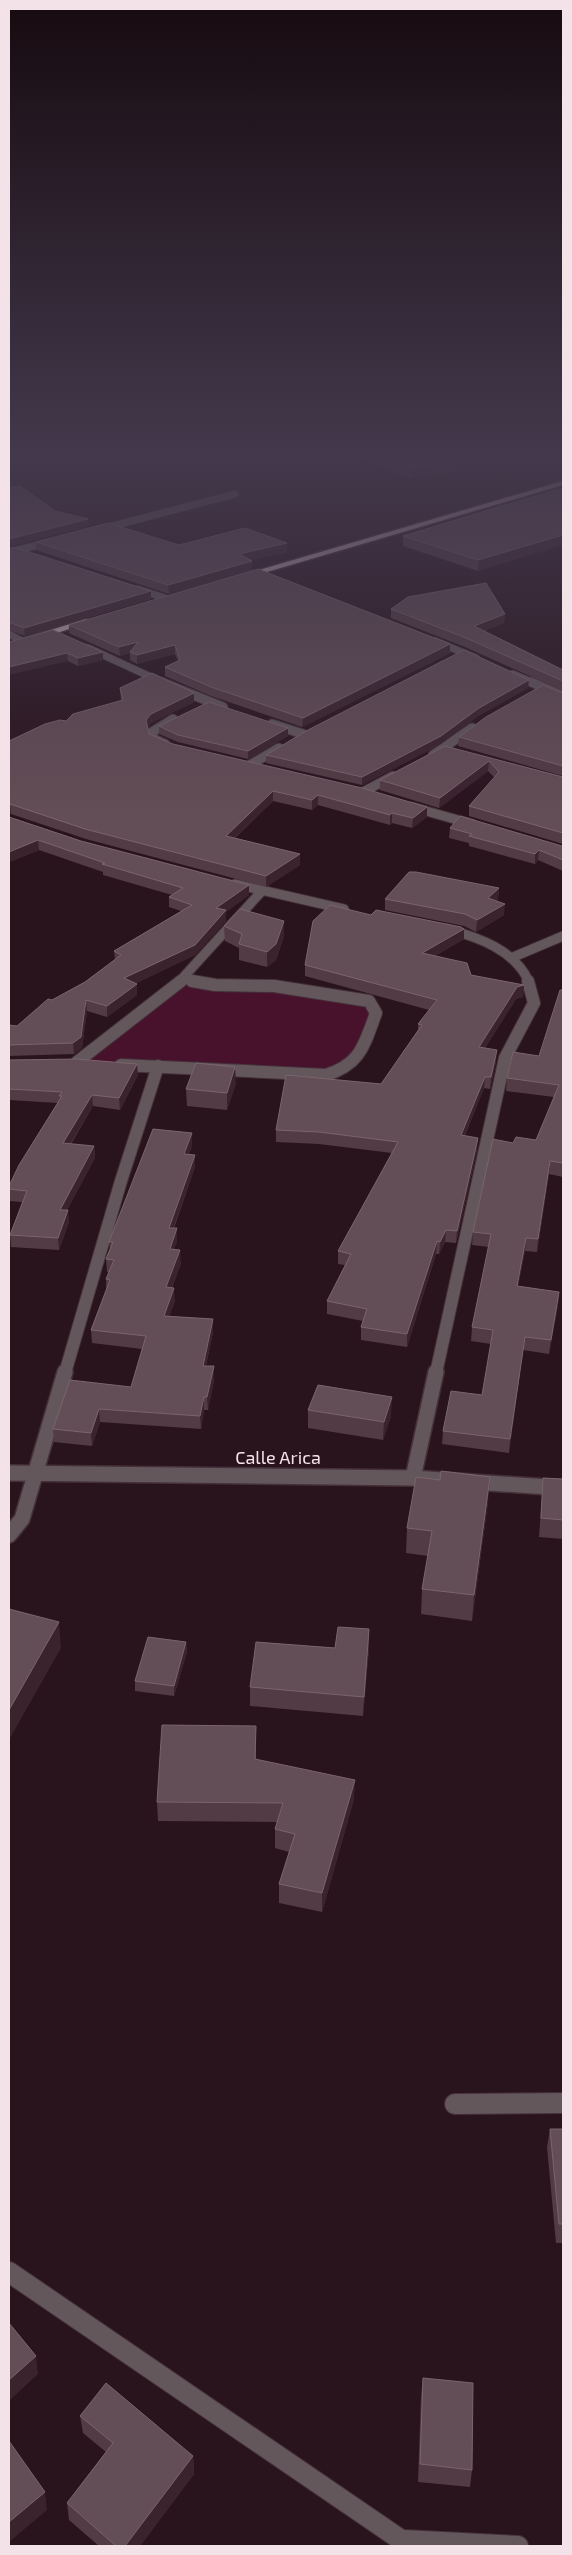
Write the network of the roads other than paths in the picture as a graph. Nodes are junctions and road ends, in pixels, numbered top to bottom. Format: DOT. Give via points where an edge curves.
graph roads {
  1 [pos="247,574"];
  2 [pos="265,574"];
  3 [pos="275,578"];
  4 [pos="230,580"];
  5 [pos="128,586"];
  6 [pos="174,596"];
  7 [pos="165,598"];
  8 [pos="147,604"];
  9 [pos="100,618"];
  10 [pos="54,632"];
  11 [pos="9,634"];
  12 [pos="62,636"];
  13 [pos="427,638"];
  14 [pos="24,642"];
  15 [pos="80,644"];
  16 [pos="9,646"];
  17 [pos="463,652"];
  18 [pos="455,656"];
  19 [pos="481,660"];
  20 [pos="507,672"];
  21 [pos="542,687"];
  22 [pos="533,692"];
  23 [pos="563,696"];
  24 [pos="228,709"];
  25 [pos="185,714"];
  26 [pos="482,721"];
  27 [pos="265,722"];
  28 [pos="312,729"];
  29 [pos="296,738"];
  30 [pos="176,748"];
  31 [pos="444,749"];
  32 [pos="453,752"];
  33 [pos="428,758"];
  34 [pos="268,770"];
  35 [pos="403,771"];
  36 [pos="372,795"];
  37 [pos="401,803"];
  38 [pos="477,825"];
  39 [pos="223,881"];
  40 [pos="261,892"];
  41 [pos="357,912"];
  42 [pos="437,927"];
  43 [pos="563,936"];
  44 [pos="511,958"];
  45 [pos="183,978"];
  46 [pos="95,1063"];
  47 [pos="113,1064"];
  48 [pos="158,1066"];
  49 [pos="9,1473"];
  50 [pos="34,1474"];
  51 [pos="413,1478"];
  52 [pos="563,1488"];
  53 [pos="9,1535"];
  54 [pos="563,2103"];
  55 [pos="455,2104"];
  56 [pos="9,2272"];
  57 [pos="407,2543"];
  58 [pos="518,2546"];
  1 -- 4 [label="highway"];
  2 -- 3 [label="street"];
  5 -- 7 [label="street"];
  6 -- 7 [label="highway"];
  7 -- 8 [label="highway"];
  9 -- 10 [label="highway"];
  10 -- 12 [label="street"];
  10 -- 14 [label="highway"];
  11 -- 14 [label="street"];
  13 -- 17 [label="street"];
  14 -- 16 [label="highway"];
  15 -- 24 [label="street" via="205,704"];
  17 -- 18 [label="street"];
  17 -- 19 [label="street"];
  20 -- 21 [label="street"];
  21 -- 22 [label="street"];
  21 -- 23 [label="street"];
  25 -- 30 [label="street" via="152,732 158,742"];
  26 -- 31 [label="street"];
  27 -- 29 [label="street"];
  28 -- 29 [label="street"];
  29 -- 34 [label="street" via="245,764"];
  31 -- 32 [label="street"];
  31 -- 33 [label="street"];
  35 -- 36 [label="street" via="358,791"];
  37 -- 38 [label="street"];
  39 -- 40 [label="street"];
  40 -- 41 [label="street"];
  40 -- 45 [label="street"];
  42 -- 44 [label="street" via="463,932"];
  43 -- 44 [label="street"];
  44 -- 51 [label="street" via="530,982 534,1003 505,1058"];
  45 -- 46 [label="street" via="72,1062"];
  45 -- 48 [label="street" via="215,985 274,986 369,1001 376,1013 360,1056 352,1064 331,1074"];
  47 -- 48 [label="street"];
  48 -- 50 [label="street"];
  49 -- 50 [label="street, Calle Arica"];
  50 -- 51 [label="street, Calle Arica"];
  50 -- 53 [label="street" via="22,1519"];
  51 -- 52 [label="street, Calle Arica"];
  54 -- 55 [label="street"];
  56 -- 57 [label="street"];
  57 -- 58 [label="street"];
}
